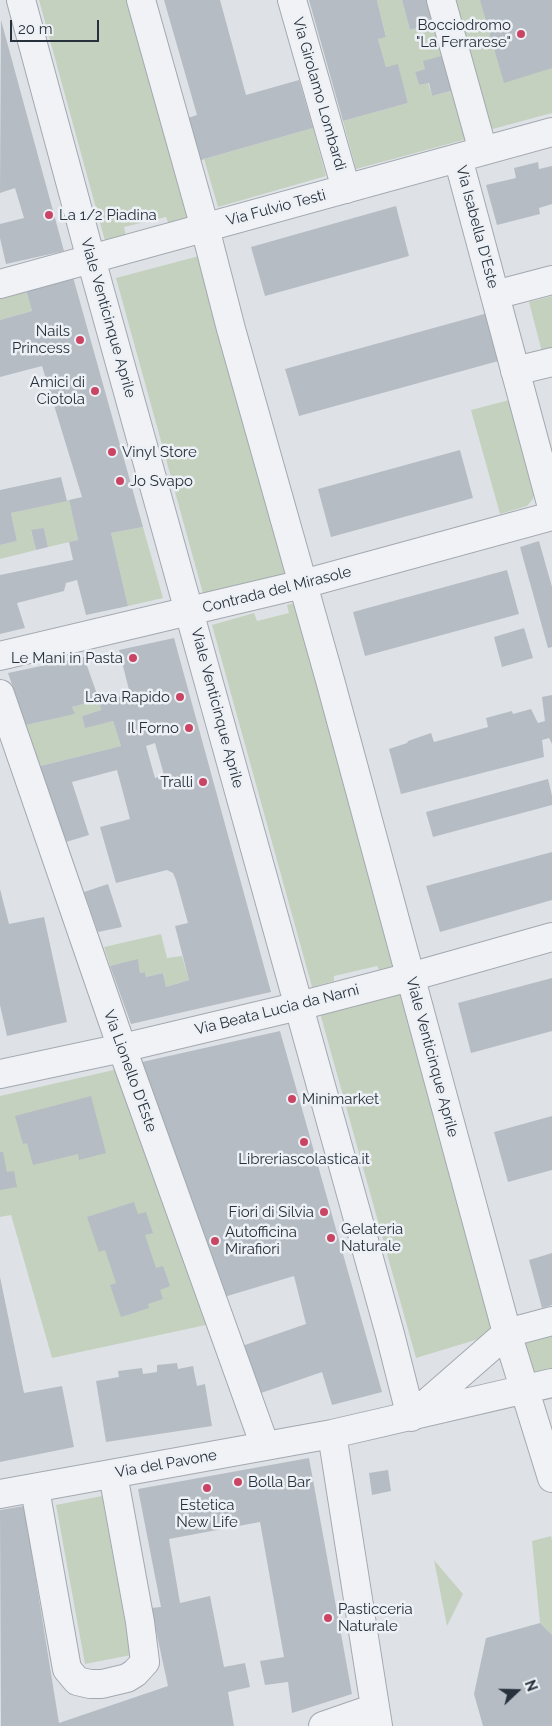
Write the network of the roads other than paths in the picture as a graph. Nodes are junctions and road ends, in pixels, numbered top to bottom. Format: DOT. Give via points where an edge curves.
graph roads {
  1 [pos="20,0"];
  2 [pos="141,0"];
  3 [pos="292,0"];
  4 [pos="441,0"];
  5 [pos="552,132"];
  6 [pos="470,155"];
  7 [pos="346,189"];
  8 [pos="206,228"];
  9 [pos="91,259"];
  10 [pos="552,280"];
  11 [pos="0,284"];
  12 [pos="495,295"];
  13 [pos="552,362"];
  14 [pos="515,371"];
  15 [pos="552,507"];
  16 [pos="552,516"];
  17 [pos="303,584"];
  18 [pos="190,612"];
  19 [pos="0,656"];
  20 [pos="0,694"];
  21 [pos="552,937"];
  22 [pos="410,977"];
  23 [pos="299,1006"];
  24 [pos="122,1048"];
  25 [pos="0,1074"];
  26 [pos="552,1321"];
  27 [pos="507,1333"];
  28 [pos="552,1383"];
  29 [pos="525,1390"];
  30 [pos="411,1417"];
  31 [pos="332,1434"];
  32 [pos="265,1446"];
  33 [pos="113,1474"];
  34 [pos="552,1478"];
  35 [pos="35,1489"];
  36 [pos="0,1494"];
  37 [pos="377,1717"];
  38 [pos="323,1726"];
  1 -- 9 [label="street, Viale Venticinque Aprile"];
  2 -- 8 [label="street, Viale Venticinque Aprile"];
  3 -- 7 [label="street, Via Girolamo Lombardi"];
  4 -- 6 [label="street, Via Isabella D'Este"];
  5 -- 6 [label="street, Via Fulvio Testi"];
  6 -- 7 [label="street, Via Fulvio Testi"];
  6 -- 12 [label="street, Via Isabella D'Este"];
  7 -- 8 [label="street, Via Fulvio Testi"];
  8 -- 9 [label="street, Via Fulvio Testi"];
  8 -- 17 [label="street, Viale Venticinque Aprile"];
  9 -- 11 [label="street, Via Fulvio Testi"];
  9 -- 18 [label="street, Viale Venticinque Aprile"];
  10 -- 12 [label="street, Via Isabella D'Este"];
  12 -- 14 [label="street, Via Isabella D'Este"];
  13 -- 14 [label="street"];
  14 -- 15 [label="street, Via Isabella D'Este"];
  16 -- 17 [label="street, Contrada del Mirasole"];
  17 -- 18 [label="street, Contrada del Mirasole"];
  17 -- 22 [label="street, Viale Venticinque Aprile"];
  18 -- 19 [label="street, Contrada del Mirasole"];
  18 -- 23 [label="street, Viale Venticinque Aprile"];
  20 -- 24 [label="street, Via Lionello D'Este"];
  21 -- 22 [label="street, Via Beata Lucia da Narni"];
  22 -- 23 [label="street, Via Beata Lucia da Narni"];
  22 -- 27 [label="street, Viale Venticinque Aprile"];
  23 -- 24 [label="street, Via Beata Lucia da Narni"];
  23 -- 30 [label="street, Viale Venticinque Aprile"];
  24 -- 25 [label="street, Via Beata Lucia da Narni"];
  24 -- 32 [label="street, Via Lionello D'Este"];
  26 -- 27 [label="street"];
  27 -- 29 [label="street, Viale Venticinque Aprile"];
  27 -- 30 [label="street"];
  28 -- 29 [label="street, Via del Pavone"];
  29 -- 30 [label="street, Via del Pavone"];
  29 -- 34 [label="street, Viale Venticinque Aprile"];
  30 -- 31 [label="street, Via del Pavone"];
  31 -- 32 [label="street, Via del Pavone"];
  31 -- 37 [label="street"];
  32 -- 33 [label="street, Via del Pavone"];
  33 -- 35 [label="street, Via del Pavone"];
  33 -- 35 [label="street" via="145,1662 127,1678 102,1684 77,1681 67,1669"];
  35 -- 36 [label="street, Via del Pavone"];
  37 -- 38 [label="street"];
}
